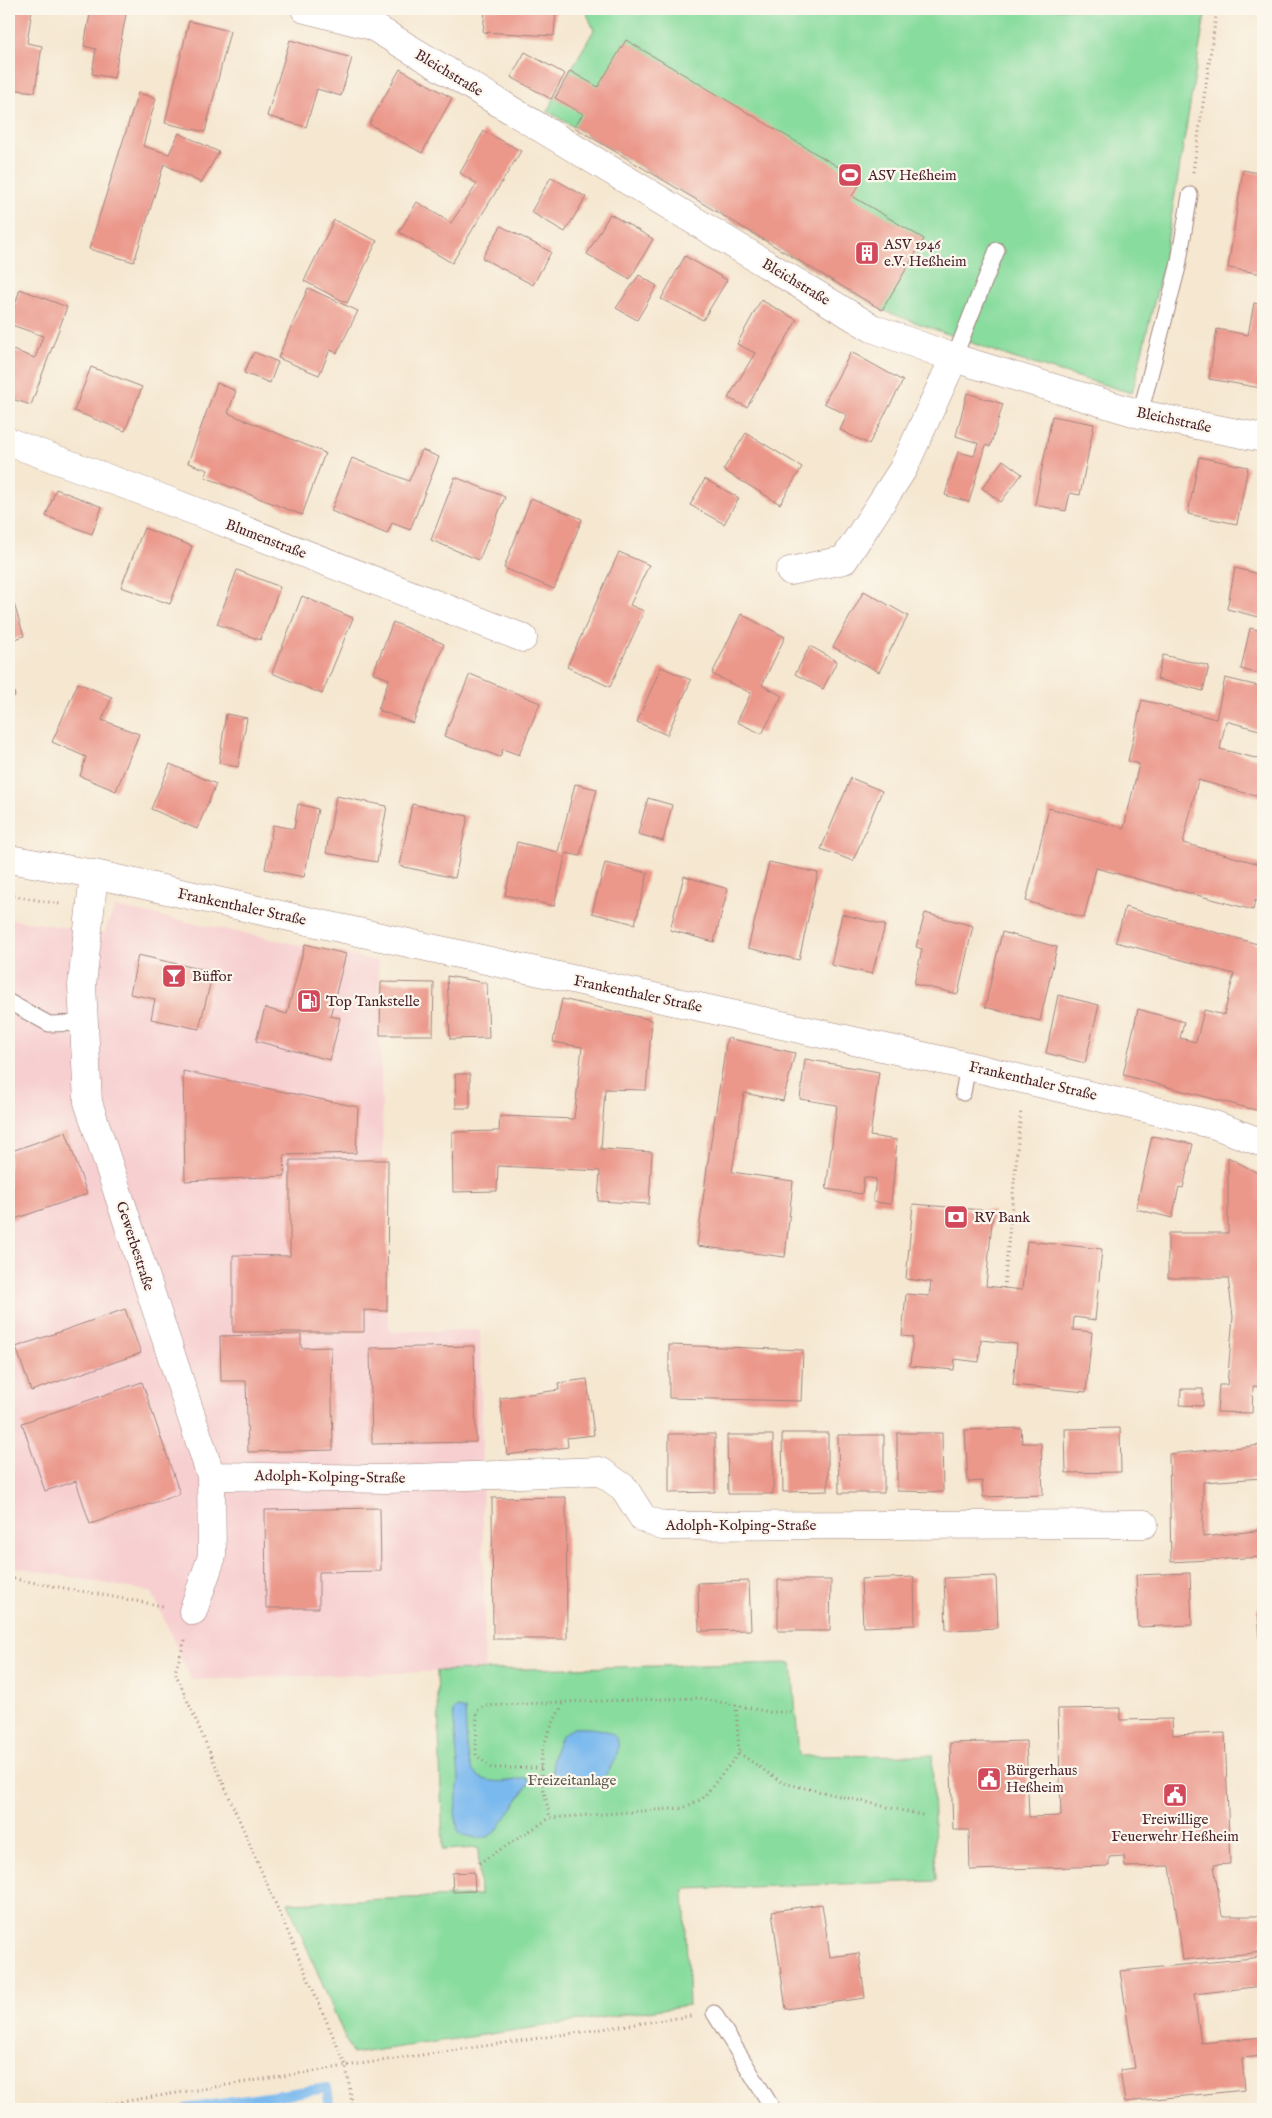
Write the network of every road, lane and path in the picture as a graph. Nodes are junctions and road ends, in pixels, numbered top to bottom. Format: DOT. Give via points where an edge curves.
graph roads {
  1 [pos="305,9"];
  2 [pos="1217,9"];
  3 [pos="373,17"];
  4 [pos="1190,194"];
  5 [pos="997,250"];
  6 [pos="954,358"];
  7 [pos="1140,414"];
  8 [pos="1263,438"];
  9 [pos="9,442"];
  10 [pos="790,571"];
  11 [pos="523,638"];
  12 [pos="9,859"];
  13 [pos="94,874"];
  14 [pos="9,895"];
  15 [pos="89,909"];
  16 [pos="9,1002"];
  17 [pos="84,1023"];
  18 [pos="968,1066"];
  19 [pos="1024,1079"];
  20 [pos="963,1093"];
  21 [pos="1263,1143"];
  22 [pos="1004,1288"];
  23 [pos="211,1476"];
  24 [pos="1144,1524"];
  25 [pos="9,1578"];
  26 [pos="194,1611"];
  27 [pos="564,1702"];
  28 [pos="736,1705"];
  29 [pos="793,1712"];
  30 [pos="739,1753"];
  31 [pos="541,1768"];
  32 [pos="926,1816"];
  33 [pos="550,1818"];
  34 [pos="479,1864"];
  35 [pos="714,2013"];
  36 [pos="346,2066"];
  37 [pos="77,2109"];
  38 [pos="353,2109"];
  39 [pos="773,2109"];
  1 -- 3 [label="street, Bleichstraße"];
  2 -- 4 [label="path"];
  3 -- 6 [label="street, Bleichstraße" via="872,328"];
  4 -- 7 [label="lane" via="1178,267"];
  5 -- 6 [label="lane"];
  6 -- 7 [label="street, Bleichstraße"];
  6 -- 10 [label="street" via="903,469 844,560"];
  7 -- 8 [label="street, Bleichstraße"];
  9 -- 11 [label="street, Blumenstraße"];
  12 -- 13 [label="street, Frankenthaler Straße"];
  13 -- 15 [label="street, Gewerbestraße"];
  13 -- 18 [label="street, Frankenthaler Straße"];
  14 -- 15 [label="path"];
  15 -- 17 [label="street, Gewerbestraße" via="82,985"];
  16 -- 17 [label="lane" via="49,1024"];
  17 -- 23 [label="street, Gewerbestraße" via="88,1102"];
  18 -- 19 [label="street, Frankenthaler Straße"];
  18 -- 20 [label="lane"];
  19 -- 21 [label="street, Frankenthaler Straße" via="1215,1125"];
  19 -- 22 [label="path"];
  23 -- 24 [label="street, Adolph-Kolping-Straße" via="388,1479 600,1472 624,1488 643,1518 662,1526"];
  23 -- 26 [label="street, Gewerbestraße" via="212,1556"];
  25 -- 26 [label="path"];
  26 -- 36 [label="path" via="176,1672"];
  27 -- 28 [label="path" via="699,1698"];
  27 -- 31 [label="path" via="543,1746"];
  27 -- 31 [label="path" via="484,1706 477,1712 476,1755 491,1768"];
  28 -- 29 [label="path" via="770,1712"];
  28 -- 30 [label="path"];
  30 -- 32 [label="path" via="783,1783"];
  30 -- 33 [label="path" via="702,1799 683,1808"];
  31 -- 33 [label="path"];
  33 -- 34 [label="path"];
  35 -- 36 [label="path"];
  35 -- 39 [label="lane"];
  36 -- 37 [label="path"];
  36 -- 38 [label="path"];
}
